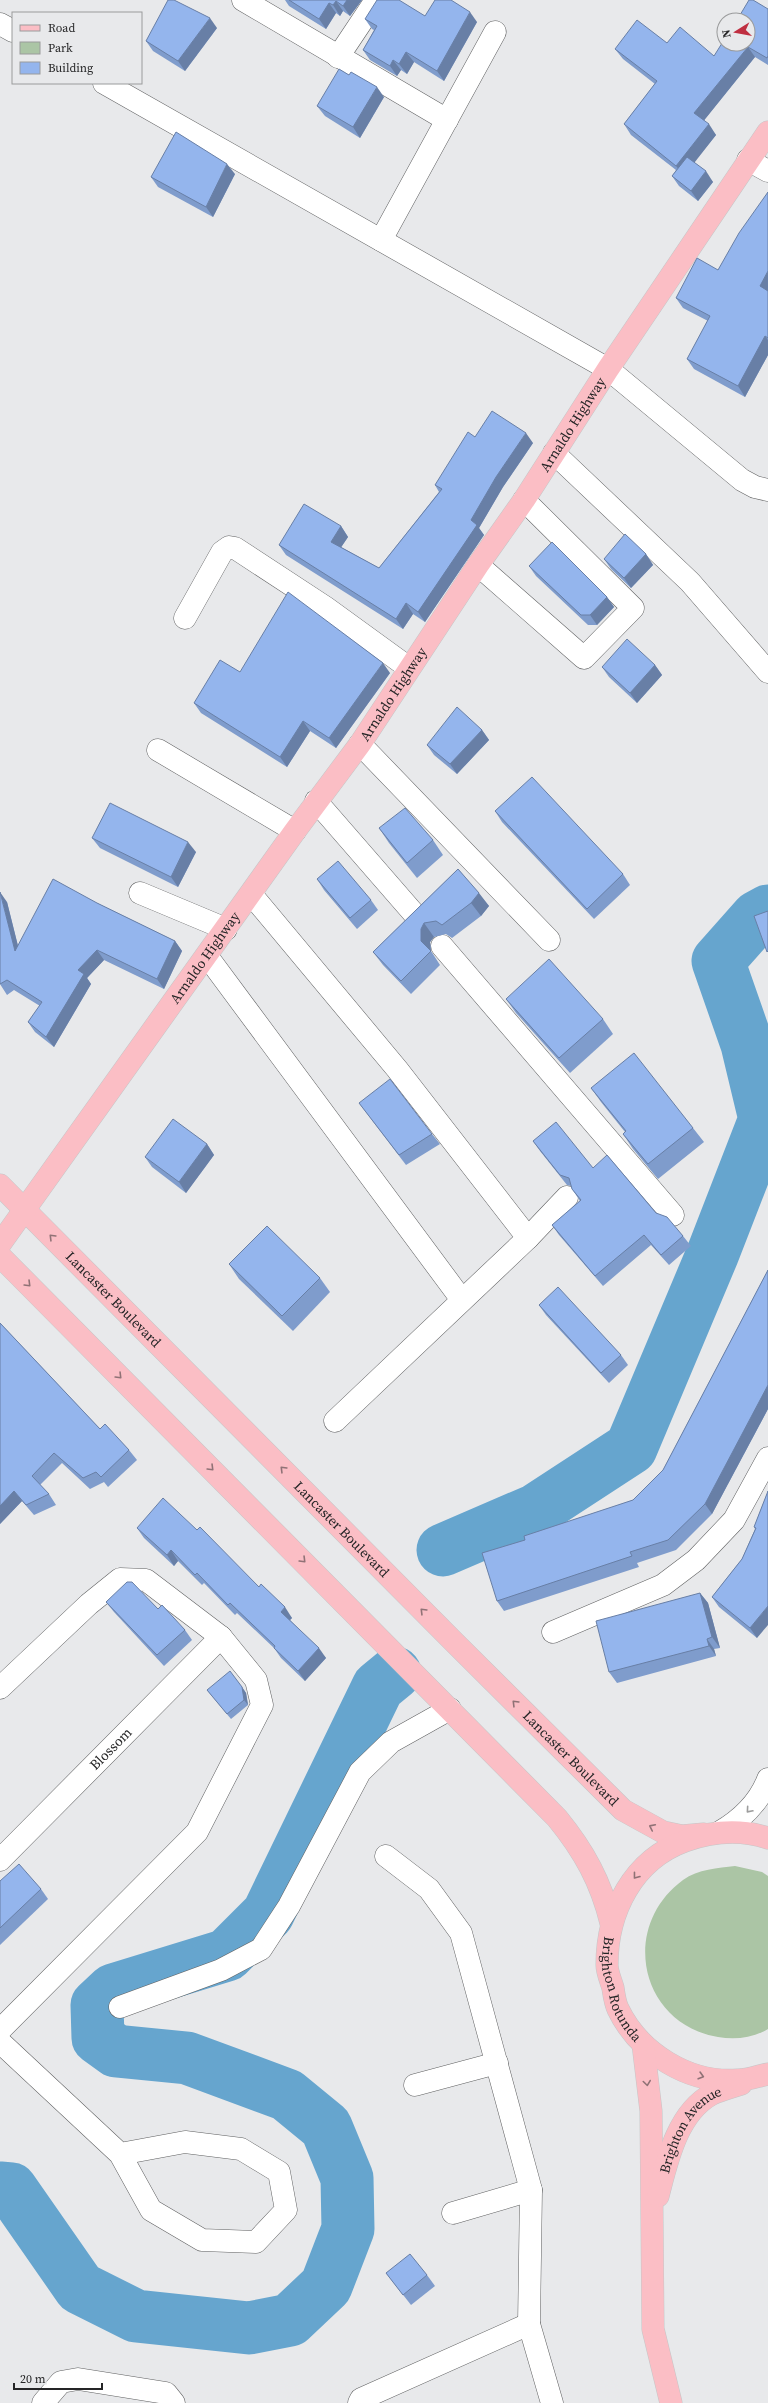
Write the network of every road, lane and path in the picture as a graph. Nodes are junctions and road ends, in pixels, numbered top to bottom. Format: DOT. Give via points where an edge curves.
graph roads {
  1 [pos="243,0"];
  2 [pos="376,0"];
  3 [pos="0,24"];
  4 [pos="12,30"];
  5 [pos="495,32"];
  6 [pos="338,57"];
  7 [pos="106,84"];
  8 [pos="447,120"];
  9 [pos="768,132"];
  10 [pos="748,160"];
  11 [pos="768,171"];
  12 [pos="381,240"];
  13 [pos="608,369"];
  14 [pos="554,453"];
  15 [pos="768,490"];
  16 [pos="524,500"];
  17 [pos="478,565"];
  18 [pos="185,618"];
  19 [pos="409,668"];
  20 [pos="768,672"];
  21 [pos="360,744"];
  22 [pos="158,750"];
  23 [pos="316,801"];
  24 [pos="295,831"];
  25 [pos="140,893"];
  26 [pos="251,894"];
  27 [pos="416,916"];
  28 [pos="226,930"];
  29 [pos="549,940"];
  30 [pos="442,946"];
  31 [pos="207,956"];
  32 [pos="0,1185"];
  33 [pos="568,1197"];
  34 [pos="26,1210"];
  35 [pos="673,1215"];
  36 [pos="528,1238"];
  37 [pos="0,1244"];
  38 [pos="0,1256"];
  39 [pos="462,1300"];
  40 [pos="335,1421"];
  41 [pos="768,1458"];
  42 [pos="553,1632"];
  43 [pos="221,1637"];
  44 [pos="0,1688"];
  45 [pos="450,1709"];
  46 [pos="768,1779"];
  47 [pos="712,1833"];
  48 [pos="768,1838"];
  49 [pos="386,1856"];
  50 [pos="0,1860"];
  51 [pos="611,1923"];
  52 [pos="120,2007"];
  53 [pos="0,2030"];
  54 [pos="0,2042"];
  55 [pos="643,2044"];
  56 [pos="496,2063"];
  57 [pos="768,2075"];
  58 [pos="416,2085"];
  59 [pos="120,2154"];
  60 [pos="531,2190"];
  61 [pos="453,2213"];
  62 [pos="652,2221"];
  63 [pos="529,2324"];
  64 [pos="43,2403"];
  65 [pos="174,2403"];
  66 [pos="359,2403"];
  67 [pos="552,2403"];
  68 [pos="671,2403"];
  1 -- 6 [label="street"];
  2 -- 6 [label="street"];
  3 -- 4 [label="street"];
  5 -- 8 [label="street"];
  6 -- 8 [label="street"];
  7 -- 12 [label="street"];
  8 -- 12 [label="street"];
  9 -- 10 [label="main road, Arnaldo Highway"];
  10 -- 11 [label="street"];
  10 -- 13 [label="main road, Arnaldo Highway"];
  12 -- 13 [label="street"];
  13 -- 14 [label="main road, Arnaldo Highway"];
  13 -- 15 [label="street" via="742,480"];
  14 -- 16 [label="main road, Arnaldo Highway"];
  14 -- 20 [label="street" via="690,582"];
  16 -- 17 [label="main road, Arnaldo Highway"];
  16 -- 17 [label="street" via="633,608 584,658"];
  17 -- 19 [label="main road, Arnaldo Highway"];
  18 -- 19 [label="street" via="222,552 229,547 235,548 325,607"];
  19 -- 21 [label="main road, Arnaldo Highway"];
  21 -- 23 [label="main road, Arnaldo Highway"];
  21 -- 29 [label="street"];
  22 -- 24 [label="street"];
  23 -- 24 [label="main road, Arnaldo Highway"];
  23 -- 27 [label="street"];
  24 -- 26 [label="main road, Arnaldo Highway"];
  25 -- 28 [label="street"];
  26 -- 28 [label="main road, Arnaldo Highway"];
  26 -- 36 [label="street" via="396,1068"];
  28 -- 31 [label="main road, Arnaldo Highway"];
  30 -- 35 [label="street"];
  31 -- 34 [label="main road, Arnaldo Highway"];
  31 -- 39 [label="street"];
  32 -- 34 [label="main road, Lancaster Boulevard"];
  33 -- 36 [label="street"];
  34 -- 37 [label="main road, Arnaldo Highway"];
  47 -- 34 [label="main road, Lancaster Boulevard, one-way" via="682,1836 663,1832 623,1810"];
  36 -- 39 [label="street"];
  38 -- 45 [label="main road, one-way"];
  39 -- 40 [label="street"];
  41 -- 42 [label="street" via="734,1520 696,1560 663,1585"];
  43 -- 44 [label="street" via="146,1580 120,1579 89,1604"];
  43 -- 50 [label="street, Blossom"];
  43 -- 53 [label="street" via="256,1680 262,1705 198,1832"];
  45 -- 51 [label="main road" via="558,1818 571,1835 604,1895"];
  45 -- 52 [label="street" via="391,1742 360,1772 289,1906 261,1949 221,1970"];
  46 -- 47 [label="street, one-way" via="757,1800 738,1821"];
  47 -- 48 [label="main road, Brighton Rotunda" via="753,1833"];
  47 -- 51 [label="main road, Brighton Rotunda, one-way" via="672,1846 645,1866 624,1892"];
  49 -- 56 [label="street" via="429,1890 461,1933"];
  51 -- 55 [label="main road, Brighton Rotunda" via="607,1966 618,2009"];
  54 -- 59 [label="street"];
  55 -- 57 [label="main road, Brighton Rotunda, one-way" via="671,2066 703,2078 738,2080"];
  55 -- 62 [label="main road, Brighton Avenue, one-way" via="651,2112"];
  56 -- 58 [label="street"];
  56 -- 60 [label="street"];
  57 -- 62 [label="main road, Brighton Avenue" via="712,2094 695,2109 681,2128 672,2149"];
  59 -- 59 [label="street" via="185,2142 241,2149 279,2172 286,2210 256,2242 202,2240 151,2210"];
  60 -- 61 [label="street"];
  60 -- 63 [label="street"];
  62 -- 68 [label="main road, Brighton Avenue" via="652,2329"];
  63 -- 66 [label="street" via="361,2399"];
  63 -- 67 [label="street"];
  64 -- 65 [label="street" via="61,2382 78,2379 166,2393"];
}
